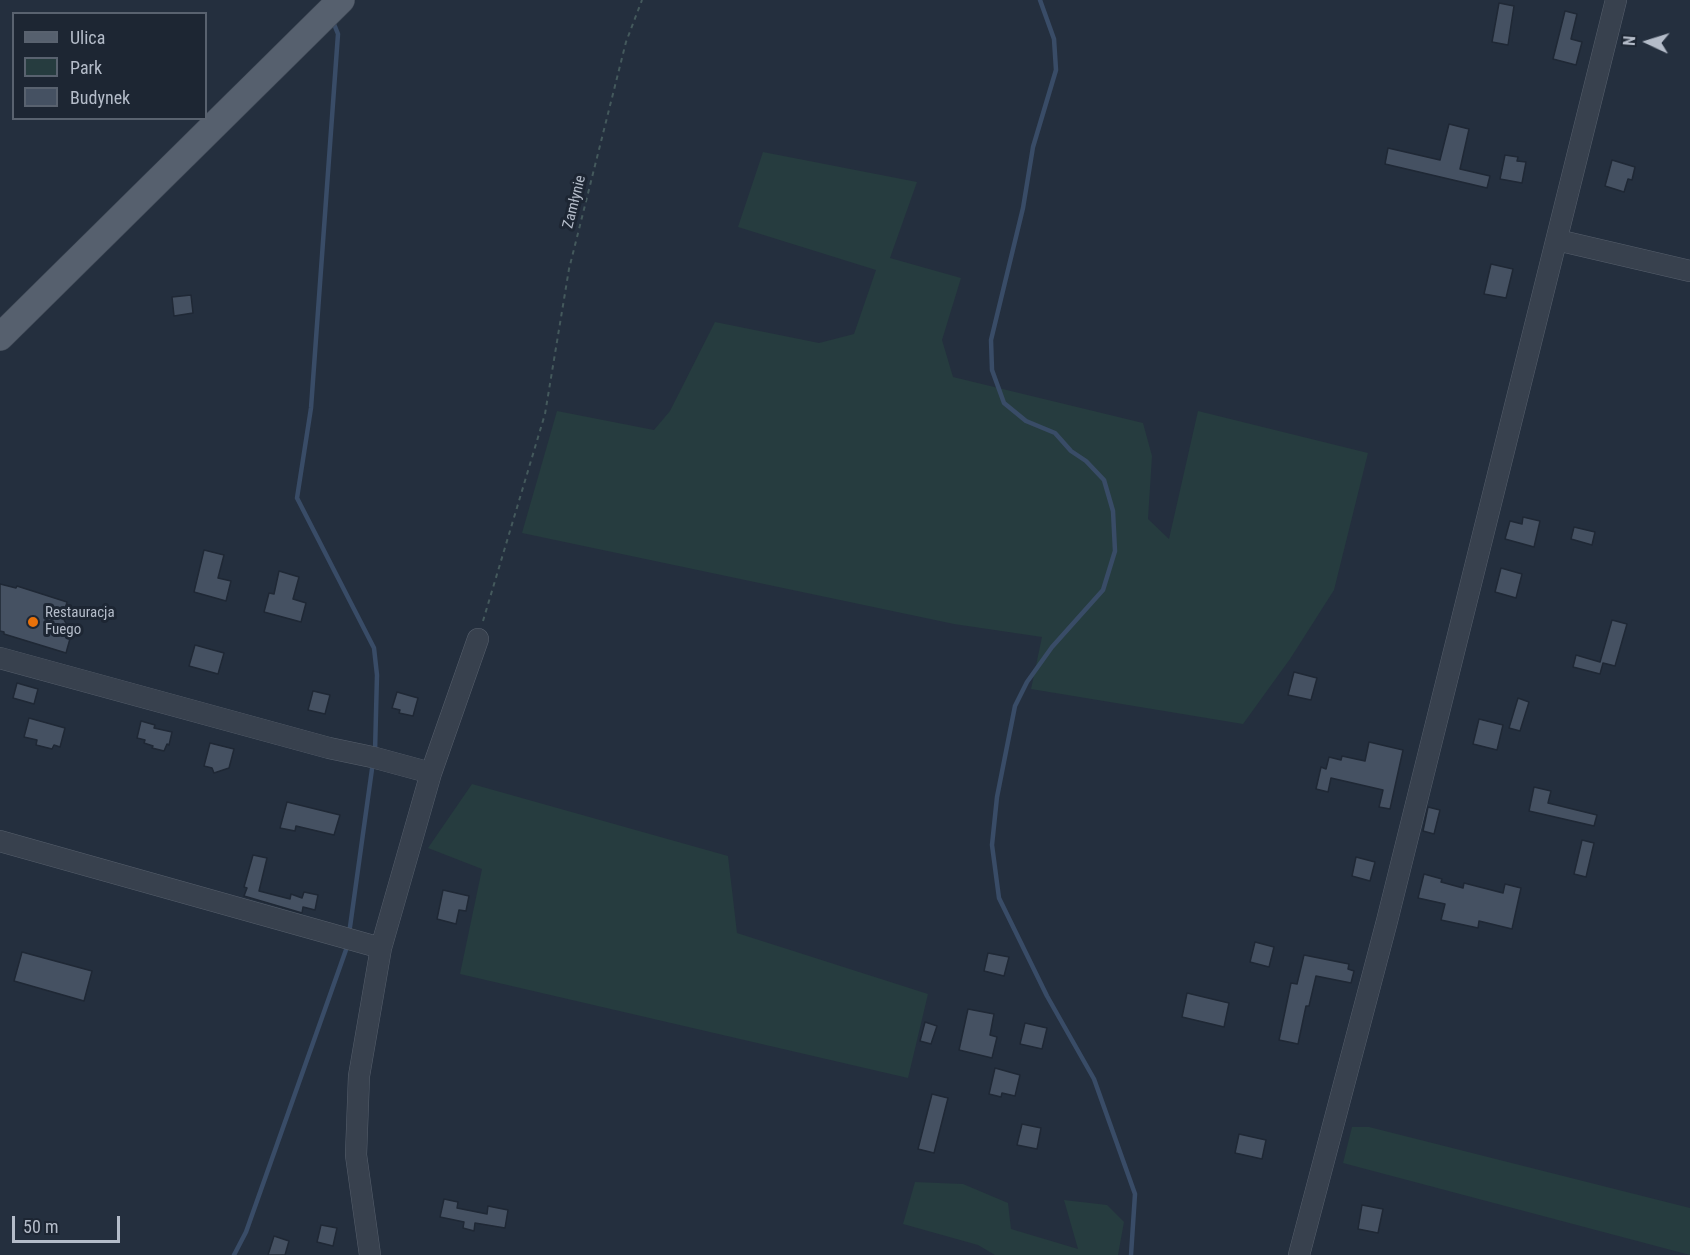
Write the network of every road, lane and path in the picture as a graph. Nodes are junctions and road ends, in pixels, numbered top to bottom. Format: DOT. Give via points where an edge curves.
graph roads {
  1 [pos="340,0"];
  2 [pos="642,0"];
  3 [pos="1616,0"];
  4 [pos="1557,240"];
  5 [pos="1690,271"];
  6 [pos="0,337"];
  7 [pos="478,639"];
  8 [pos="0,658"];
  9 [pos="431,773"];
  10 [pos="0,840"];
  11 [pos="381,948"];
  12 [pos="370,1255"];
  13 [pos="1299,1255"];
  1 -- 6 [label="main road"];
  2 -- 7 [label="path, Zamłynie" via="626,42 569,269 545,414"];
  3 -- 4 [label="street"];
  4 -- 5 [label="street"];
  4 -- 13 [label="street" via="1387,921"];
  7 -- 9 [label="street"];
  8 -- 9 [label="street"];
  9 -- 11 [label="street"];
  10 -- 11 [label="street"];
  11 -- 12 [label="street" via="359,1076 356,1155"];
}
